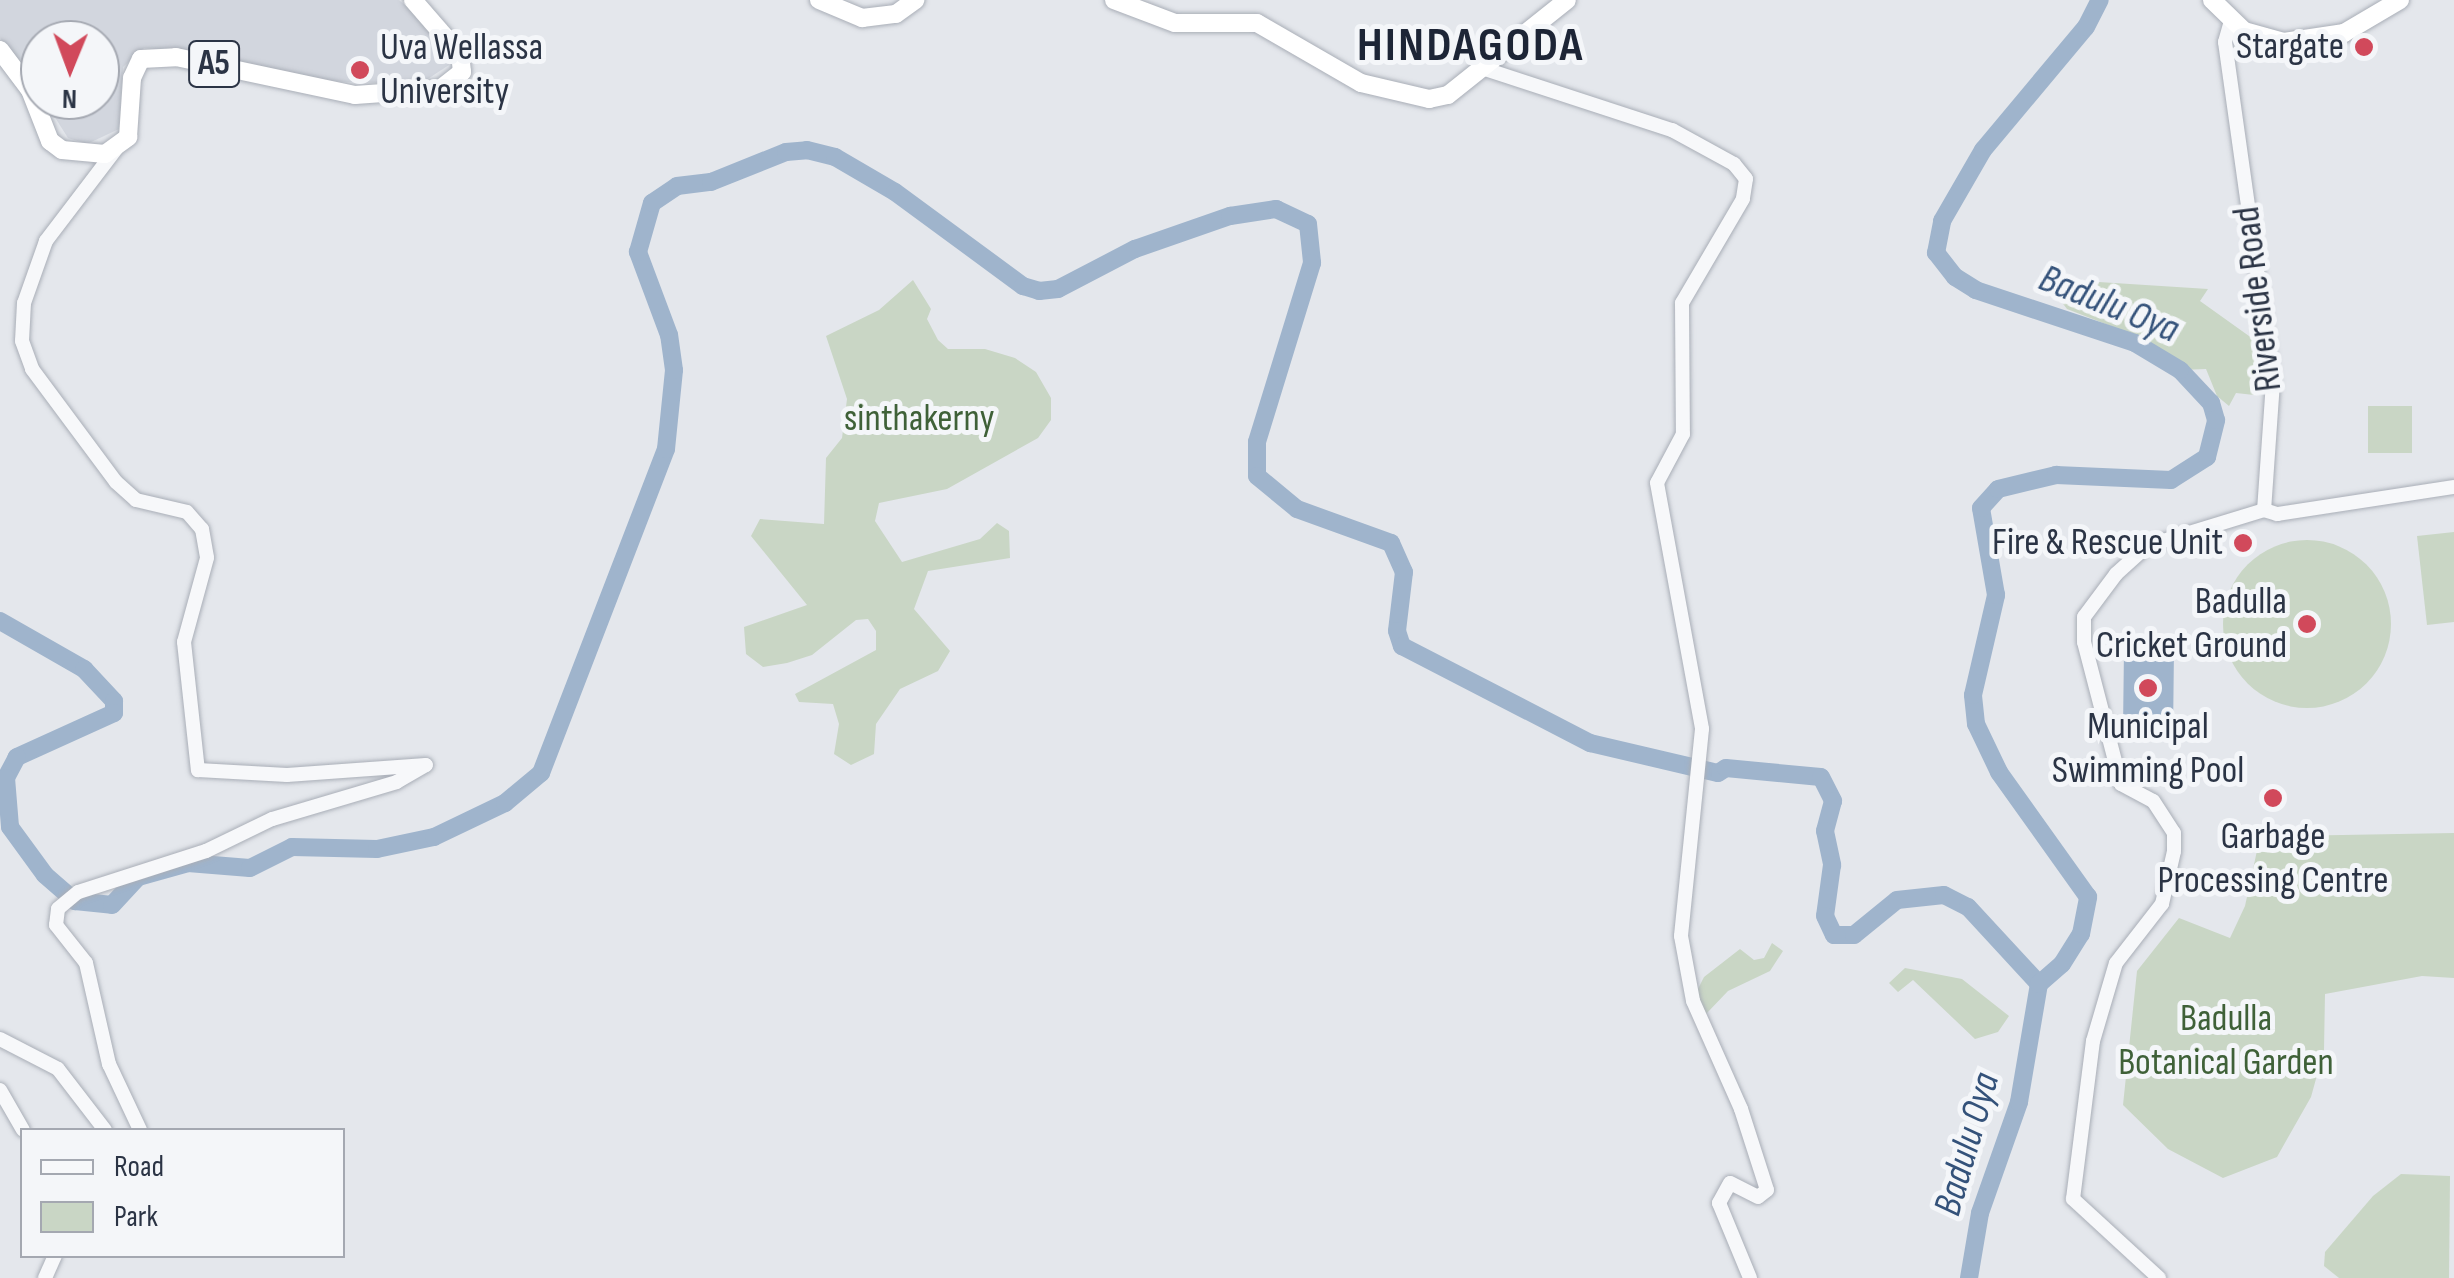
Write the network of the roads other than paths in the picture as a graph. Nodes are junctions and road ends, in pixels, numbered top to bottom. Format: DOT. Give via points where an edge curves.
graph roads {
  1 [pos="413,0"];
  2 [pos="818,0"];
  3 [pos="916,0"];
  4 [pos="1114,0"];
  5 [pos="1567,0"];
  6 [pos="2212,0"];
  7 [pos="2400,0"];
  8 [pos="2231,21"];
  9 [pos="0,50"];
  10 [pos="1482,68"];
  11 [pos="116,149"];
  12 [pos="2454,488"];
  13 [pos="2264,510"];
  14 [pos="0,1039"];
  15 [pos="0,1090"];
  16 [pos="22,1128"];
  17 [pos="103,1128"];
  18 [pos="139,1128"];
  19 [pos="1750,1278"];
  20 [pos="2159,1278"];
  1 -- 11 [label="highway, A5" via="460,54 462,72 440,89 355,95 217,64 150,57 133,69 130,127"];
  2 -- 3 [label="highway" via="862,18 896,14"];
  4 -- 10 [label="highway" via="1175,22 1257,23 1348,76 1411,98 1448,95"];
  5 -- 10 [label="highway"];
  6 -- 8 [label="highway"];
  7 -- 8 [label="highway" via="2355,28 2296,42 2268,40"];
  8 -- 13 [label="street, Riverside Road" via="2226,53 2273,382"];
  9 -- 11 [label="highway" via="30,90 50,141 80,154"];
  10 -- 19 [label="street" via="1672,130 1734,164 1746,179 1743,200 1682,303 1682,434 1658,484 1703,751 1682,936 1693,1001 1741,1109 1767,1190 1758,1197 1730,1183 1719,1202"];
  11 -- 18 [label="street" via="46,241 24,304 22,341 32,369 116,482 136,500 187,512 202,529 206,558 184,642 198,770 287,776 426,765 397,782 272,819 206,851 72,896 54,914 86,963 109,1064"];
  12 -- 13 [label="street" via="2277,514"];
  13 -- 20 [label="street" via="2147,546 2084,616 2084,642 2121,784 2154,801 2174,833 2174,852 2162,904 2116,963 2093,1042 2072,1199"];
  14 -- 17 [label="street" via="58,1069"];
  15 -- 16 [label="street"];
}
